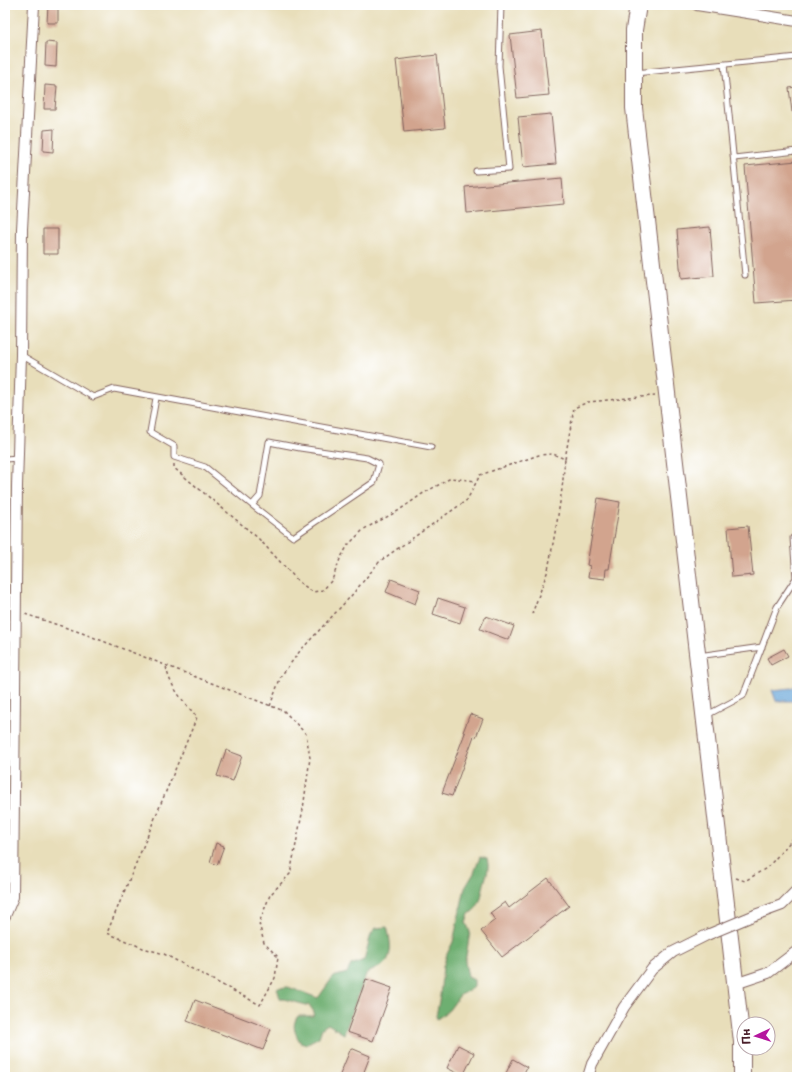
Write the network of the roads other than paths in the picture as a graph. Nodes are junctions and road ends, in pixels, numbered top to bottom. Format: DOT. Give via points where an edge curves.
graph roads {
  1 [pos="34,5"];
  2 [pos="501,5"];
  3 [pos="638,5"];
  4 [pos="696,5"];
  5 [pos="746,9"];
  6 [pos="797,21"];
  7 [pos="797,57"];
  8 [pos="724,64"];
  9 [pos="634,73"];
  10 [pos="797,151"];
  11 [pos="734,158"];
  12 [pos="476,171"];
  13 [pos="745,275"];
  14 [pos="21,355"];
  15 [pos="156,398"];
  16 [pos="431,447"];
  17 [pos="18,458"];
  18 [pos="5,459"];
  19 [pos="252,505"];
  20 [pos="794,538"];
  21 [pos="16,625"];
  22 [pos="5,645"];
  23 [pos="762,647"];
  24 [pos="697,656"];
  25 [pos="704,716"];
  26 [pos="797,890"];
  27 [pos="9,896"];
  28 [pos="5,916"];
  29 [pos="797,951"];
  30 [pos="735,984"];
  31 [pos="588,1077"];
  32 [pos="742,1077"];
  1 -- 14 [label="street" via="22,229"];
  2 -- 12 [label="lane" via="499,66 509,169"];
  3 -- 9 [label="main road" via="634,30"];
  4 -- 5 [label="street"];
  5 -- 6 [label="street"];
  7 -- 8 [label="lane"];
  8 -- 9 [label="lane"];
  8 -- 11 [label="lane"];
  9 -- 24 [label="main road" via="634,108"];
  10 -- 11 [label="lane"];
  11 -- 13 [label="lane"];
  14 -- 15 [label="lane" via="93,397 114,389"];
  14 -- 17 [label="street"];
  15 -- 16 [label="lane"];
  15 -- 19 [label="lane" via="150,432 174,446 174,457 205,467"];
  17 -- 18 [label="lane"];
  17 -- 21 [label="street"];
  19 -- 19 [label="lane" via="260,496 269,442 367,458 379,464 374,482 293,537"];
  20 -- 23 [label="lane" via="796,578 777,607"];
  21 -- 22 [label="lane"];
  21 -- 27 [label="street"];
  23 -- 24 [label="lane"];
  23 -- 25 [label="lane" via="742,696"];
  24 -- 25 [label="main road"];
  25 -- 30 [label="main road"];
  26 -- 31 [label="street, bridge" via="782,905 707,935 673,952 652,969 624,1007 592,1064"];
  27 -- 28 [label="street"];
  29 -- 30 [label="street" via="768,973"];
  30 -- 32 [label="main road" via="742,1042"];
}
